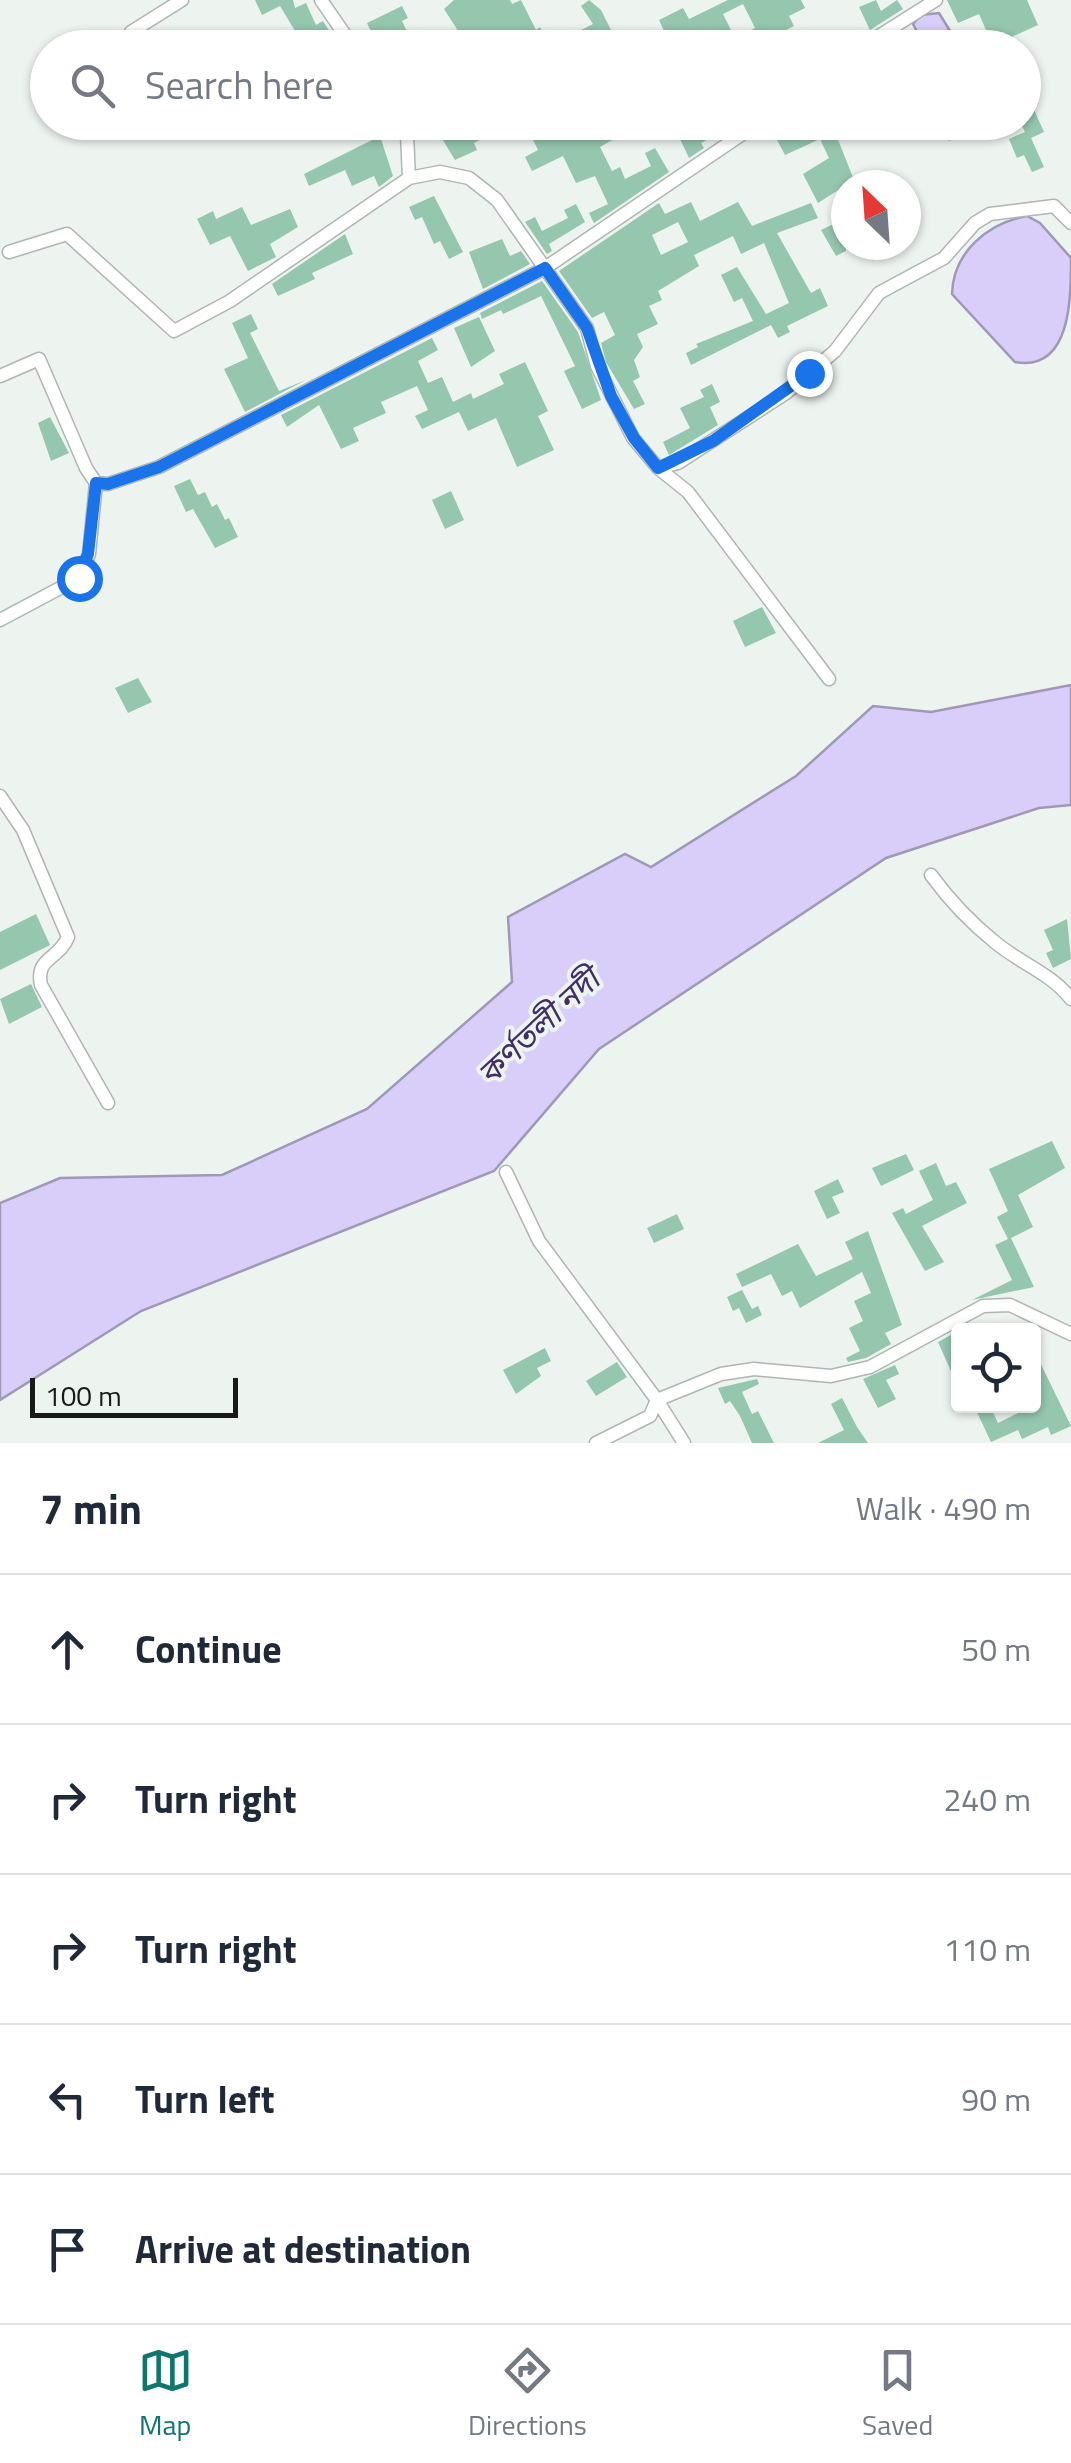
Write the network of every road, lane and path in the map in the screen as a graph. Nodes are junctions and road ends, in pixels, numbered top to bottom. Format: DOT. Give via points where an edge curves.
graph roads {
  1 [pos="182,0"];
  2 [pos="321,0"];
  3 [pos="936,0"];
  4 [pos="134,30"];
  5 [pos="342,30"];
  6 [pos="888,30"];
  7 [pos="407,140"];
  8 [pos="733,140"];
  9 [pos="409,178"];
  10 [pos="1071,223"];
  11 [pos="9,252"];
  12 [pos="545,268"];
  13 [pos="0,376"];
  14 [pos="658,468"];
  15 [pos="96,483"];
  16 [pos="0,620"];
  17 [pos="829,679"];
  18 [pos="0,796"];
  19 [pos="931,876"];
  20 [pos="1071,999"];
  21 [pos="108,1102"];
  22 [pos="506,1172"];
  23 [pos="1071,1334"];
  24 [pos="657,1400"];
  25 [pos="596,1443"];
  26 [pos="684,1443"];
  1 -- 4 [label="street"];
  2 -- 5 [label="street"];
  3 -- 6 [label="street"];
  7 -- 9 [label="street"];
  8 -- 12 [label="street"];
  9 -- 11 [label="street" via="230,301 174,331 67,234"];
  9 -- 12 [label="street" via="440,172 469,178 496,200"];
  10 -- 14 [label="street" via="1054,206 990,214 944,258 879,293 836,351 786,393 690,456"];
  12 -- 14 [label="street" via="587,328 611,396"];
  12 -- 15 [label="street" via="159,467"];
  13 -- 15 [label="street" via="39,359"];
  14 -- 17 [label="street" via="688,492"];
  15 -- 16 [label="street" via="79,578"];
  18 -- 21 [label="street" via="23,830 68,937 42,963 40,986"];
  19 -- 20 [label="street" via="952,904"];
  22 -- 24 [label="street" via="539,1241"];
  23 -- 24 [label="street" via="1010,1305 984,1306 870,1367 832,1376 754,1369"];
  24 -- 25 [label="street" via="650,1416"];
  24 -- 26 [label="street"];
}
